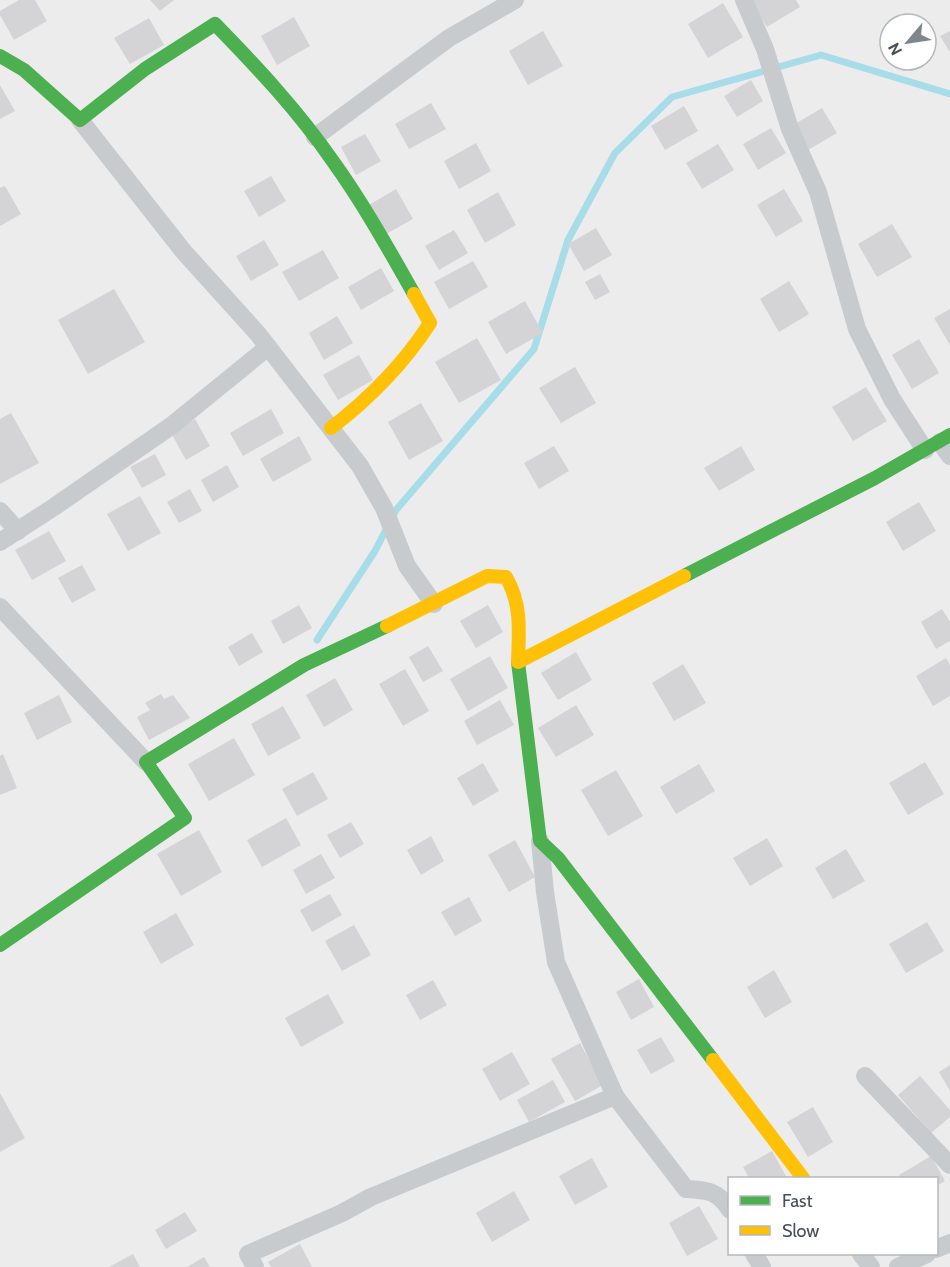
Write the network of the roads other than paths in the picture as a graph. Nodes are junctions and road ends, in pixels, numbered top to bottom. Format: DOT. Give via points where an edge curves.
graph roads {
  1 [pos="515,0"];
  2 [pos="744,0"];
  3 [pos="0,56"];
  4 [pos="80,120"];
  5 [pos="315,137"];
  6 [pos="268,346"];
  7 [pos="331,428"];
  8 [pos="941,446"];
  9 [pos="0,511"];
  10 [pos="18,531"];
  11 [pos="0,542"];
  12 [pos="434,604"];
  13 [pos="0,607"];
  14 [pos="518,662"];
  15 [pos="146,762"];
  16 [pos="540,841"];
  17 [pos="0,945"];
  18 [pos="865,1076"];
  19 [pos="615,1096"];
  20 [pos="950,1165"];
  21 [pos="802,1177"];
  22 [pos="728,1208"];
  23 [pos="862,1255"];
  24 [pos="925,1255"];
  25 [pos="255,1267"];
  26 [pos="871,1267"];
  27 [pos="898,1267"];
  1 -- 5 [label="street" via="449,38"];
  2 -- 8 [label="street" via="765,49 790,129 818,192 857,329 891,399"];
  3 -- 4 [label="street" via="24,70"];
  4 -- 5 [label="street" via="122,85 215,24"];
  4 -- 6 [label="street" via="184,252"];
  5 -- 7 [label="street" via="364,209 430,322 418,343 381,387"];
  6 -- 7 [label="street"];
  6 -- 10 [label="street" via="171,426"];
  7 -- 12 [label="street" via="384,507 406,566"];
  8 -- 14 [label="street"];
  9 -- 10 [label="street"];
  10 -- 11 [label="street"];
  12 -- 14 [label="street" via="487,576 506,577 519,607"];
  12 -- 15 [label="street" via="304,665"];
  13 -- 15 [label="street"];
  14 -- 16 [label="street"];
  15 -- 17 [label="street" via="184,818"];
  16 -- 19 [label="street" via="556,962"];
  16 -- 21 [label="street" via="558,858"];
  18 -- 20 [label="street"];
  19 -- 22 [label="street" via="686,1189 706,1190 722,1198"];
  19 -- 25 [label="street" via="370,1197 248,1254"];
  23 -- 26 [label="street"];
  24 -- 27 [label="street"];
}
